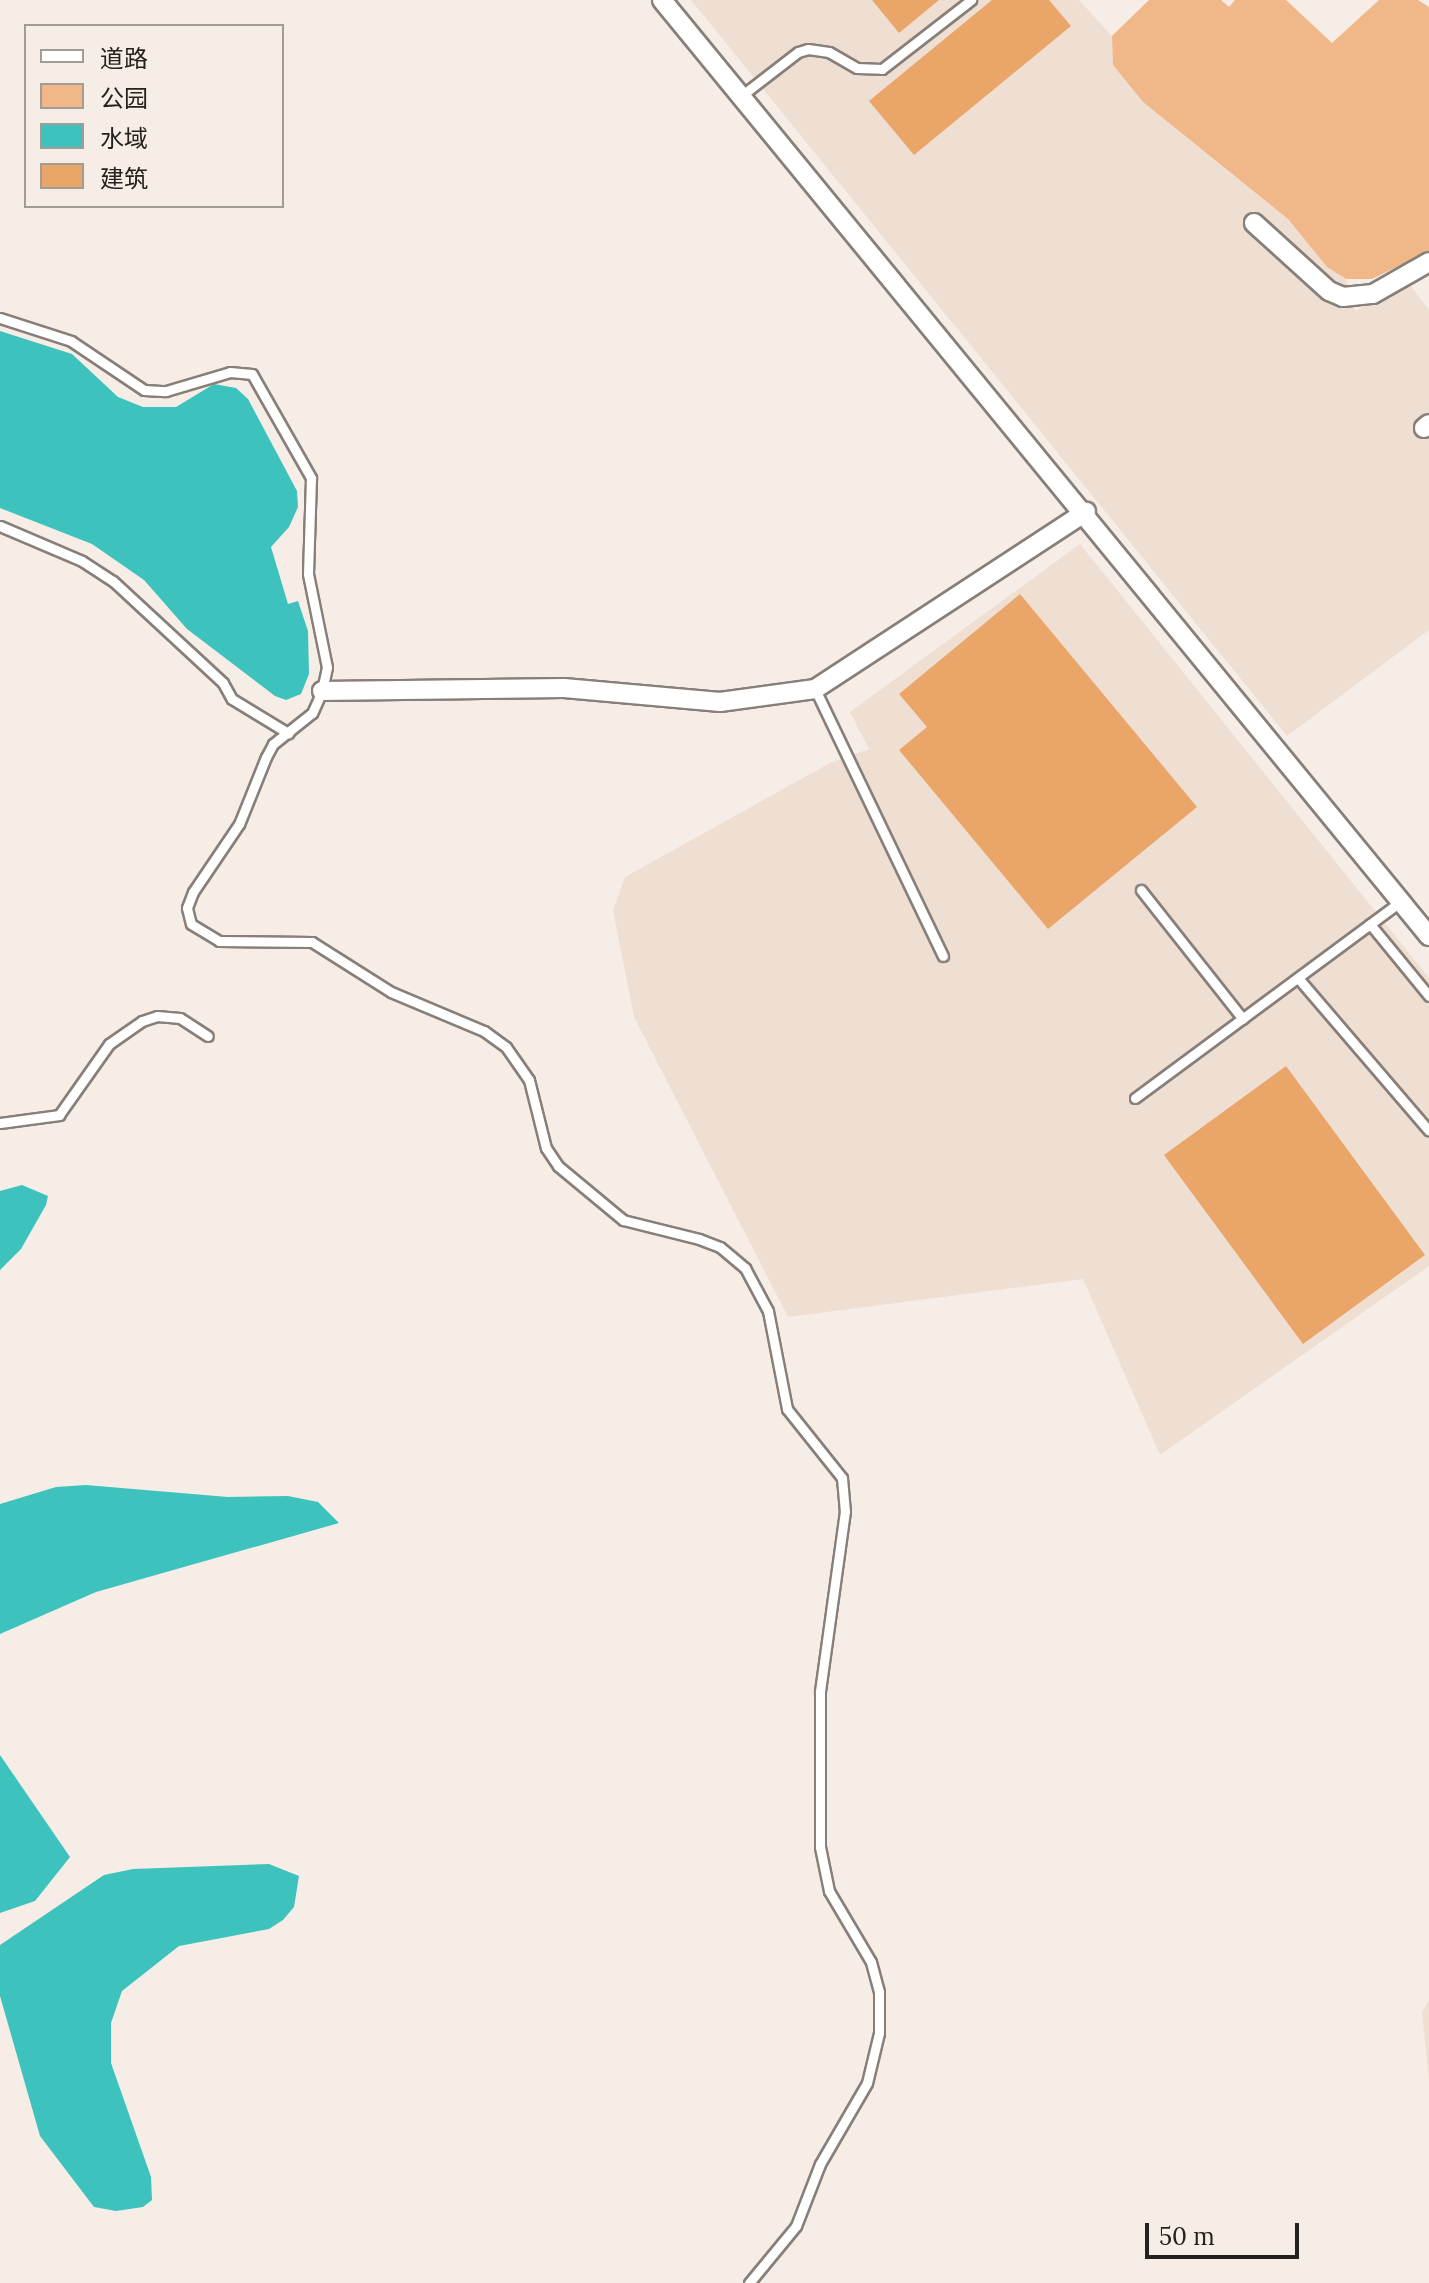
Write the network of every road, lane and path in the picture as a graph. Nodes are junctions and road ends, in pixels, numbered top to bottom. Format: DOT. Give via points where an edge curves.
graph roads {
  1 [pos="662,0"];
  2 [pos="971,0"];
  3 [pos="741,96"];
  4 [pos="1254,223"];
  5 [pos="1429,262"];
  6 [pos="0,318"];
  7 [pos="1086,512"];
  8 [pos="0,526"];
  9 [pos="815,689"];
  10 [pos="322,691"];
  11 [pos="288,733"];
  12 [pos="1141,890"];
  13 [pos="1401,901"];
  14 [pos="1370,924"];
  15 [pos="1429,936"];
  16 [pos="943,956"];
  17 [pos="1298,978"];
  18 [pos="1429,996"];
  19 [pos="1243,1019"];
  20 [pos="208,1036"];
  21 [pos="1135,1098"];
  22 [pos="0,1123"];
  23 [pos="1429,1131"];
  24 [pos="749,2283"];
  1 -- 3 [label="street"];
  2 -- 3 [label="lane" via="882,69 857,68 829,52 808,49"];
  3 -- 7 [label="street"];
  4 -- 5 [label="street" via="1329,291 1343,297 1373,294"];
  6 -- 10 [label="lane" via="71,341 144,390 166,391 230,372 257,377 313,484 308,574 327,667"];
  7 -- 9 [label="street"];
  7 -- 13 [label="street"];
  8 -- 11 [label="lane" via="106,575 223,683 232,699"];
  9 -- 10 [label="street" via="720,702 522,687"];
  9 -- 16 [label="lane"];
  10 -- 11 [label="lane" via="312,713"];
  11 -- 24 [label="lane" via="273,744 239,824 193,892 187,908 191,924 219,941 312,942 391,992 484,1031 506,1047 529,1080 546,1148 558,1166 623,1220 710,1243 745,1268 768,1311 787,1409 844,1483 820,1692 821,1863 829,1891 871,1962 879,1992 879,2033 867,2083 820,2164 796,2226"];
  12 -- 19 [label="lane"];
  13 -- 14 [label="lane"];
  13 -- 15 [label="street"];
  14 -- 17 [label="lane"];
  14 -- 18 [label="lane"];
  17 -- 19 [label="lane"];
  17 -- 23 [label="lane"];
  19 -- 21 [label="lane"];
  20 -- 22 [label="lane" via="180,1018 142,1021 109,1044 59,1115"];
}
